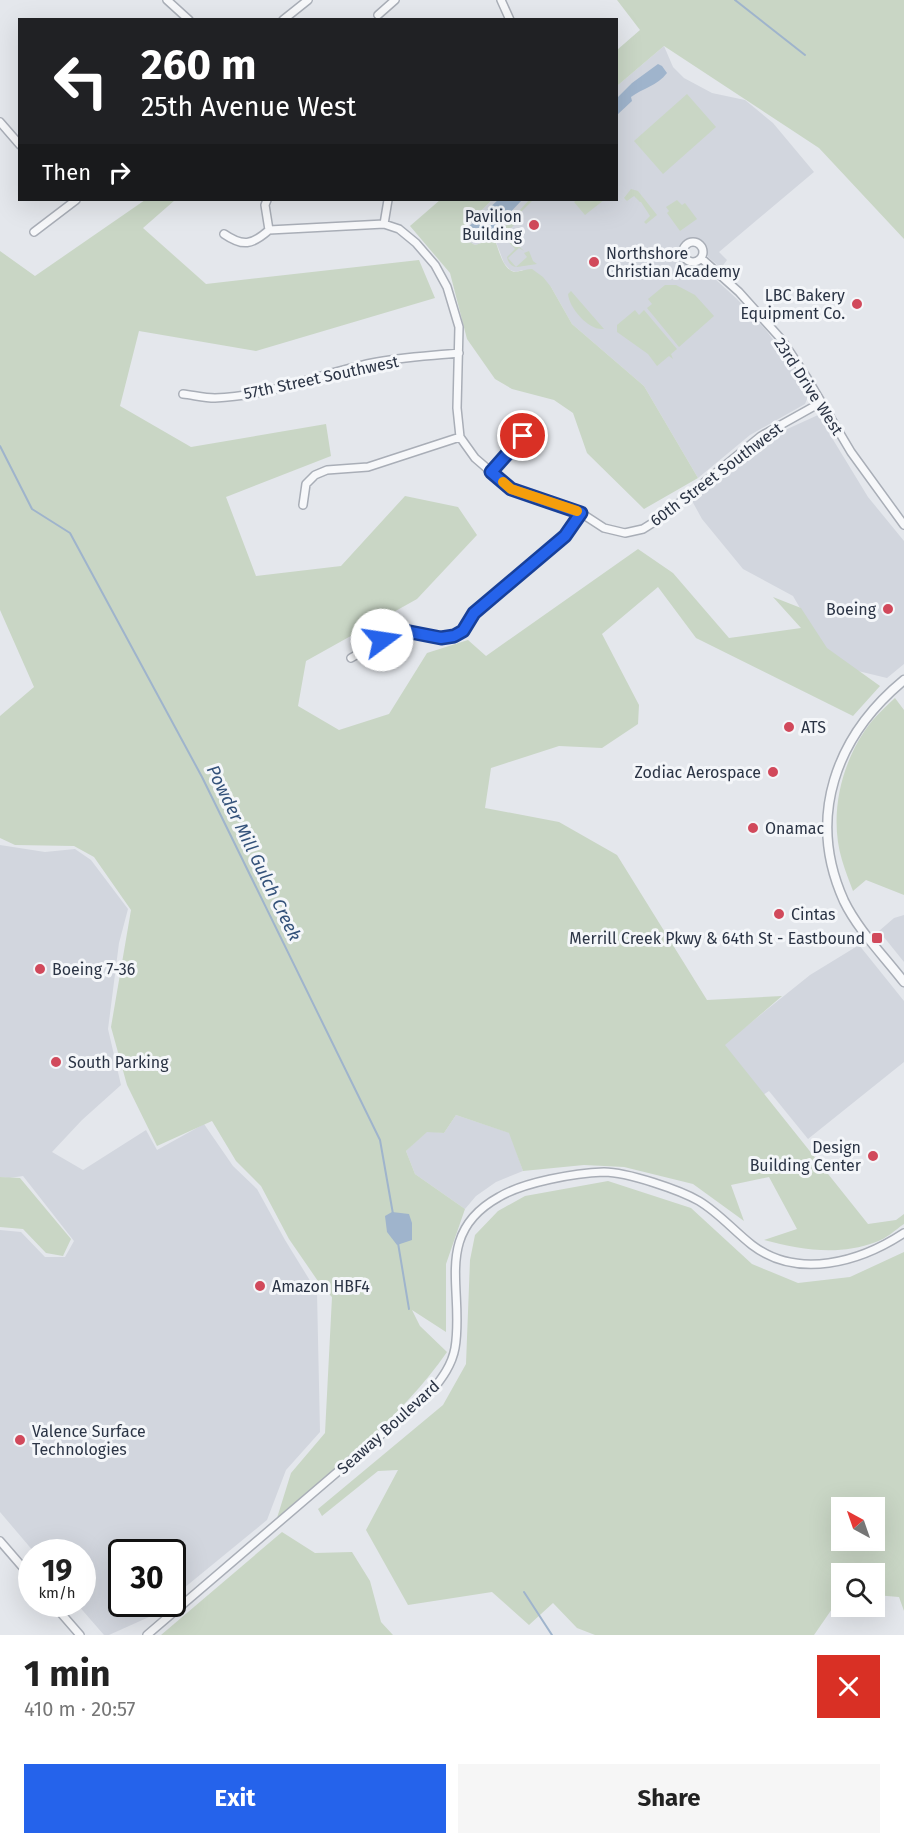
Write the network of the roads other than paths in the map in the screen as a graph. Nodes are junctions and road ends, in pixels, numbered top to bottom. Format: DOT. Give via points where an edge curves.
graph roads {
  1 [pos="167,0"];
  2 [pos="308,0"];
  3 [pos="395,0"];
  4 [pos="501,0"];
  5 [pos="378,15"];
  6 [pos="187,18"];
  7 [pos="286,18"];
  8 [pos="509,18"];
  9 [pos="0,123"];
  10 [pos="18,143"];
  11 [pos="70,201"];
  12 [pos="267,201"];
  13 [pos="388,201"];
  14 [pos="384,224"];
  15 [pos="268,230"];
  16 [pos="34,232"];
  17 [pos="224,234"];
  18 [pos="701,258"];
  19 [pos="459,353"];
  20 [pos="183,394"];
  21 [pos="820,403"];
  22 [pos="523,436"];
  23 [pos="459,437"];
  24 [pos="491,472"];
  25 [pos="303,505"];
  26 [pos="581,513"];
  27 [pos="904,525"];
  28 [pos="351,658"];
  29 [pos="904,680"];
  30 [pos="904,982"];
  31 [pos="904,1233"];
  32 [pos="0,1540"];
  33 [pos="18,1561"];
  34 [pos="64,1617"];
  35 [pos="80,1635"];
  36 [pos="147,1635"];
  1 -- 6 [label="street"];
  2 -- 7 [label="street"];
  3 -- 5 [label="street"];
  4 -- 8 [label="street"];
  9 -- 10 [label="street"];
  11 -- 16 [label="street"];
  12 -- 15 [label="street"];
  13 -- 14 [label="street"];
  14 -- 15 [label="street"];
  14 -- 19 [label="street" via="399,228 435,265 447,287 459,327"];
  15 -- 17 [label="street" via="257,240 245,243"];
  18 -- 21 [label="street, 23rd Drive West" via="739,292 782,340"];
  19 -- 20 [label="street, 57th Street Southwest" via="374,363 249,395 213,398"];
  19 -- 23 [label="street"];
  21 -- 26 [label="street, 60th Street Southwest" via="761,436 643,529 625,532 604,528"];
  21 -- 27 [label="street, 23rd Drive West"];
  22 -- 24 [label="street"];
  23 -- 24 [label="street"];
  23 -- 25 [label="street" via="368,467 327,470 315,475 306,484"];
  24 -- 26 [label="street" via="511,489"];
  26 -- 28 [label="street" via="565,536 474,613 463,631 441,638 405,631 393,633"];
  29 -- 30 [label="street" via="878,703 853,736 833,780 827,821 834,868 845,903"];
  31 -- 36 [label="street, Seaway Boulevard" via="862,1256 814,1265 794,1264 753,1246 698,1200 618,1173 537,1183 499,1196 476,1214 457,1250 455,1349 432,1392"];
  32 -- 33 [label="street"];
  34 -- 35 [label="street"];
}
